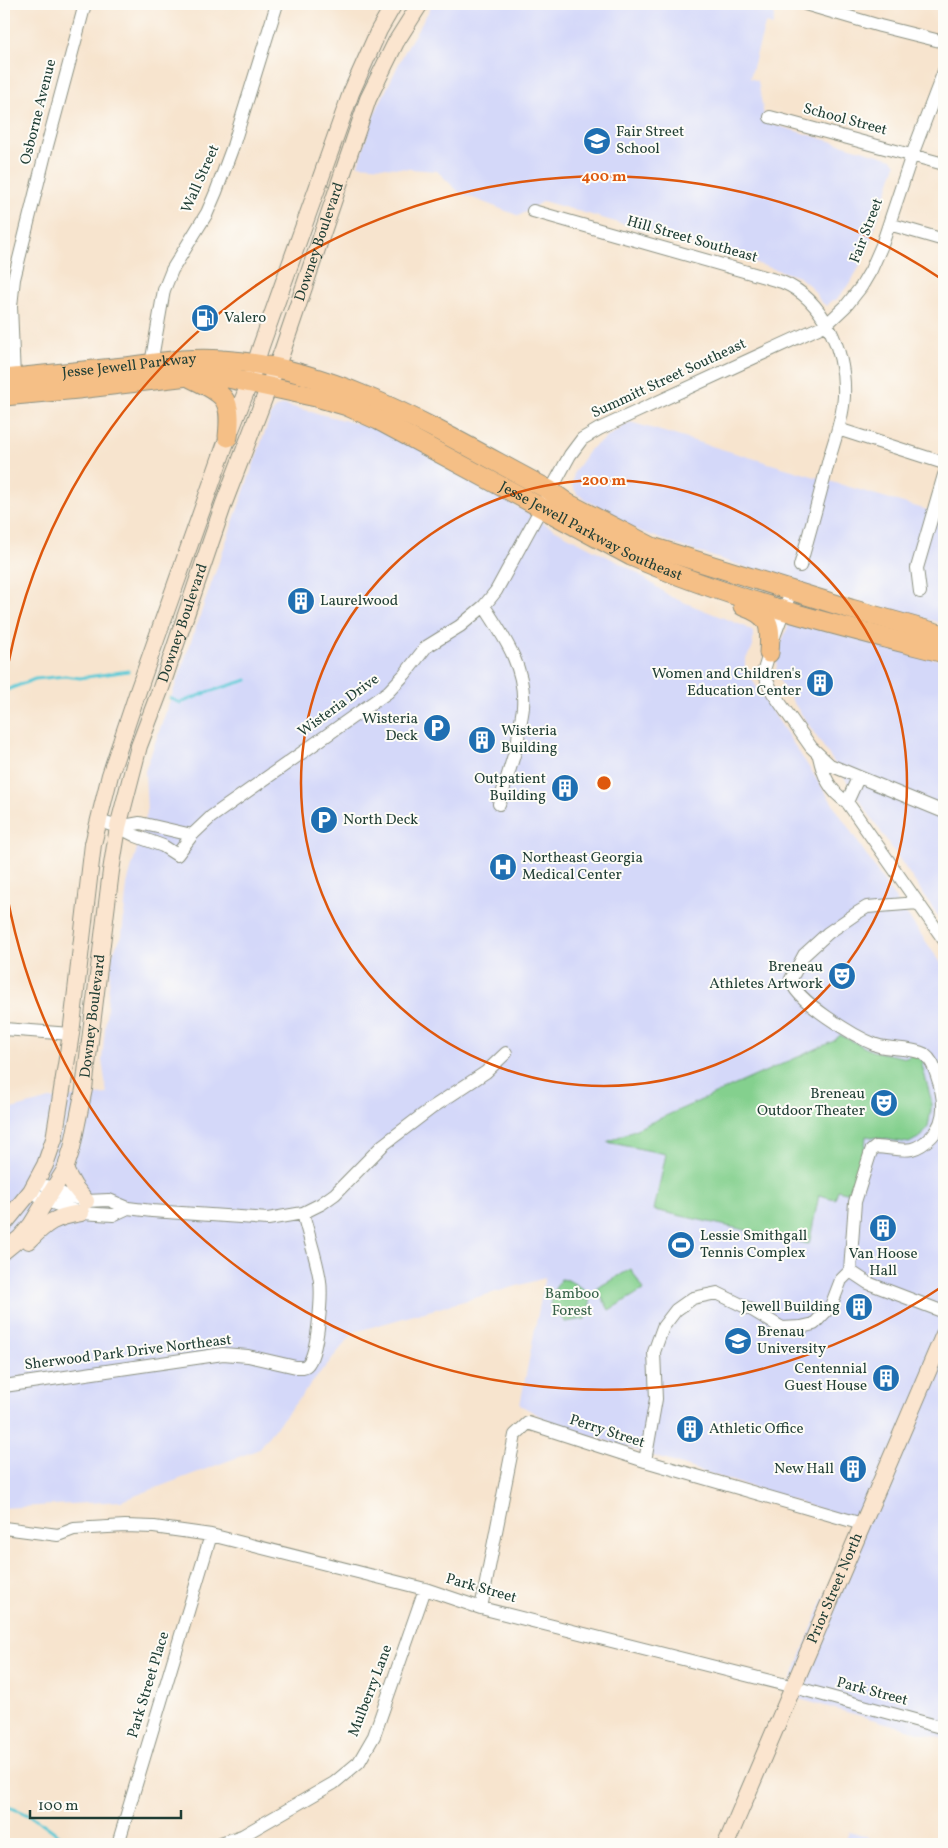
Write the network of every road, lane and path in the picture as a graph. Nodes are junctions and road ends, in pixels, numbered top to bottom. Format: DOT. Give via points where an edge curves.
graph roads {
  1 [pos="85,4"];
  2 [pos="277,4"];
  3 [pos="394,4"];
  4 [pos="420,4"];
  5 [pos="805,4"];
  6 [pos="944,42"];
  7 [pos="944,71"];
  8 [pos="770,117"];
  9 [pos="912,155"];
  10 [pos="944,164"];
  11 [pos="533,211"];
  12 [pos="889,224"];
  13 [pos="944,240"];
  14 [pos="827,324"];
  15 [pos="256,363"];
  16 [pos="151,364"];
  17 [pos="276,367"];
  18 [pos="188,376"];
  19 [pos="9,378"];
  20 [pos="250,384"];
  21 [pos="269,387"];
  22 [pos="4,396"];
  23 [pos="838,429"];
  24 [pos="228,437"];
  25 [pos="944,463"];
  26 [pos="944,475"];
  27 [pos="549,490"];
  28 [pos="541,507"];
  29 [pos="800,566"];
  30 [pos="673,575"];
  31 [pos="791,591"];
  32 [pos="920,592"];
  33 [pos="484,606"];
  34 [pos="784,610"];
  35 [pos="944,635"];
  36 [pos="769,653"];
  37 [pos="944,653"];
  38 [pos="819,756"];
  39 [pos="858,778"];
  40 [pos="847,802"];
  41 [pos="499,804"];
  42 [pos="944,812"];
  43 [pos="99,821"];
  44 [pos="118,827"];
  45 [pos="192,835"];
  46 [pos="918,903"];
  47 [pos="944,940"];
  48 [pos="74,1004"];
  49 [pos="4,1029"];
  50 [pos="71,1034"];
  51 [pos="91,1034"];
  52 [pos="506,1053"];
  53 [pos="87,1066"];
  54 [pos="939,1067"];
  55 [pos="941,1131"];
  56 [pos="64,1170"];
  57 [pos="34,1186"];
  58 [pos="50,1196"];
  59 [pos="83,1207"];
  60 [pos="303,1213"];
  61 [pos="4,1224"];
  62 [pos="4,1251"];
  63 [pos="4,1256"];
  64 [pos="850,1271"];
  65 [pos="944,1312"];
  66 [pos="944,1334"];
  67 [pos="4,1386"];
  68 [pos="645,1461"];
  69 [pos="862,1524"];
  70 [pos="4,1528"];
  71 [pos="211,1534"];
  72 [pos="425,1590"];
  73 [pos="481,1608"];
  74 [pos="794,1687"];
  75 [pos="944,1728"];
  76 [pos="118,1844"];
  77 [pos="218,1844"];
  78 [pos="726,1844"];
  1 -- 19 [label="street, Osborne Avenue" via="14,279"];
  2 -- 16 [label="street, Wall Street" via="216,192 164,290"];
  3 -- 15 [label="main road, Downey Boulevard" via="351,93"];
  4 -- 17 [label="main road, Downey Boulevard" via="396,42 368,99"];
  5 -- 6 [label="street"];
  7 -- 9 [label="street, Fair Street"];
  8 -- 9 [label="street, School Street"];
  9 -- 10 [label="street, School Street"];
  9 -- 12 [label="street, Fair Street"];
  11 -- 14 [label="street, Hill Street Southeast" via="782,282 812,302"];
  12 -- 13 [label="street"];
  12 -- 14 [label="street, Fair Street" via="861,287"];
  14 -- 23 [label="street" via="844,372 844,398"];
  14 -- 27 [label="street, Summitt Street Southeast" via="596,430 582,439 570,454"];
  15 -- 16 [label="main road, Jesse Jewell Parkway" via="186,359"];
  15 -- 17 [label="main road, Jesse Jewell Parkway Southeast"];
  15 -- 20 [label="main road, Downey Boulevard"];
  16 -- 19 [label="main road, Jesse Jewell Parkway"];
  17 -- 21 [label="main road, Downey Boulevard"];
  17 -- 27 [label="main road, Jesse Jewell Parkway Southeast" via="352,390 385,404"];
  18 -- 20 [label="main road, Jesse Jewell Parkway" via="223,376"];
  18 -- 22 [label="main road, Jesse Jewell Parkway"];
  18 -- 24 [label="main road" via="210,387 228,406"];
  20 -- 21 [label="main road, Jesse Jewell Parkway Southeast"];
  20 -- 24 [label="main road, Downey Boulevard"];
  21 -- 28 [label="main road, Jesse Jewell Parkway Southeast" via="346,406 378,420"];
  21 -- 44 [label="main road, Downey Boulevard" via="224,504 140,746"];
  23 -- 25 [label="street"];
  23 -- 29 [label="street"];
  24 -- 43 [label="main road, Downey Boulevard" via="112,768"];
  26 -- 32 [label="street" via="917,568"];
  27 -- 28 [label="street, Wisteria Drive"];
  27 -- 31 [label="main road, Jesse Jewell Parkway Southeast" via="567,503 652,547"];
  28 -- 30 [label="main road, Jesse Jewell Parkway Southeast"];
  28 -- 33 [label="street, Wisteria Drive"];
  30 -- 34 [label="main road, Jesse Jewell Parkway Southeast"];
  30 -- 36 [label="main road" via="764,616 769,625"];
  31 -- 34 [label="street"];
  31 -- 35 [label="main road, Jesse Jewell Parkway Southeast"];
  33 -- 41 [label="street" via="508,642 523,688 518,742"];
  33 -- 45 [label="street, Wisteria Drive" via="460,626 426,646 388,692 246,791"];
  34 -- 36 [label="street"];
  34 -- 37 [label="main road, Jesse Jewell Parkway Southeast"];
  36 -- 38 [label="street" via="764,670 766,681"];
  38 -- 39 [label="street"];
  38 -- 40 [label="street" via="823,774 838,797"];
  39 -- 40 [label="street"];
  39 -- 42 [label="street"];
  40 -- 46 [label="street"];
  43 -- 44 [label="street"];
  43 -- 48 [label="main road, Downey Boulevard" via="93,844"];
  44 -- 45 [label="street" via="140,823"];
  44 -- 45 [label="street, Wisteria Drive" via="163,846 176,856"];
  44 -- 51 [label="main road, Downey Boulevard"];
  46 -- 47 [label="street"];
  46 -- 54 [label="street" via="867,907 828,933 800,960 791,979 796,990 831,1021 876,1045 915,1050"];
  48 -- 50 [label="main road, Downey Boulevard"];
  48 -- 51 [label="main road"];
  49 -- 50 [label="street"];
  50 -- 53 [label="main road"];
  50 -- 57 [label="main road, Downey Boulevard" via="54,1139"];
  51 -- 53 [label="main road, Downey Boulevard"];
  52 -- 60 [label="street" via="486,1072 383,1145 335,1194"];
  53 -- 56 [label="main road, Downey Boulevard" via="78,1128"];
  54 -- 55 [label="street" via="943,1091"];
  55 -- 64 [label="street" via="907,1151 876,1147 871,1151 855,1202"];
  56 -- 58 [label="main road, Downey Boulevard"];
  56 -- 59 [label="main road"];
  57 -- 58 [label="street"];
  57 -- 61 [label="main road, Downey Boulevard"];
  58 -- 59 [label="street"];
  58 -- 62 [label="main road, Downey Boulevard" via="31,1225"];
  59 -- 60 [label="street" via="109,1200 128,1208 152,1211 268,1219"];
  59 -- 63 [label="main road" via="42,1227 25,1246"];
  60 -- 67 [label="street, Sherwood Park Drive Northeast" via="320,1282 320,1312 314,1350 309,1364 304,1367 224,1354"];
  64 -- 65 [label="street" via="868,1283"];
  64 -- 68 [label="street" via="840,1280 831,1306 814,1324 801,1327 782,1328 717,1293 693,1298 676,1310 662,1328 654,1352 656,1399"];
  66 -- 69 [label="main road, Prior Street North"];
  68 -- 69 [label="street, Perry Street"];
  68 -- 73 [label="street, Perry Street" via="528,1423 521,1429 515,1435"];
  69 -- 74 [label="main road, Prior Street North"];
  70 -- 71 [label="street, Park Street" via="58,1535 74,1529 125,1526"];
  71 -- 72 [label="street, Park Street"];
  71 -- 76 [label="street, Park Street Place"];
  72 -- 73 [label="street, Park Street"];
  72 -- 77 [label="street, Mulberry Lane" via="374,1736 359,1762 334,1783 242,1836"];
  73 -- 74 [label="street, Park Street"];
  74 -- 75 [label="street, Park Street"];
  74 -- 78 [label="main road, Prior Street North"];
}
